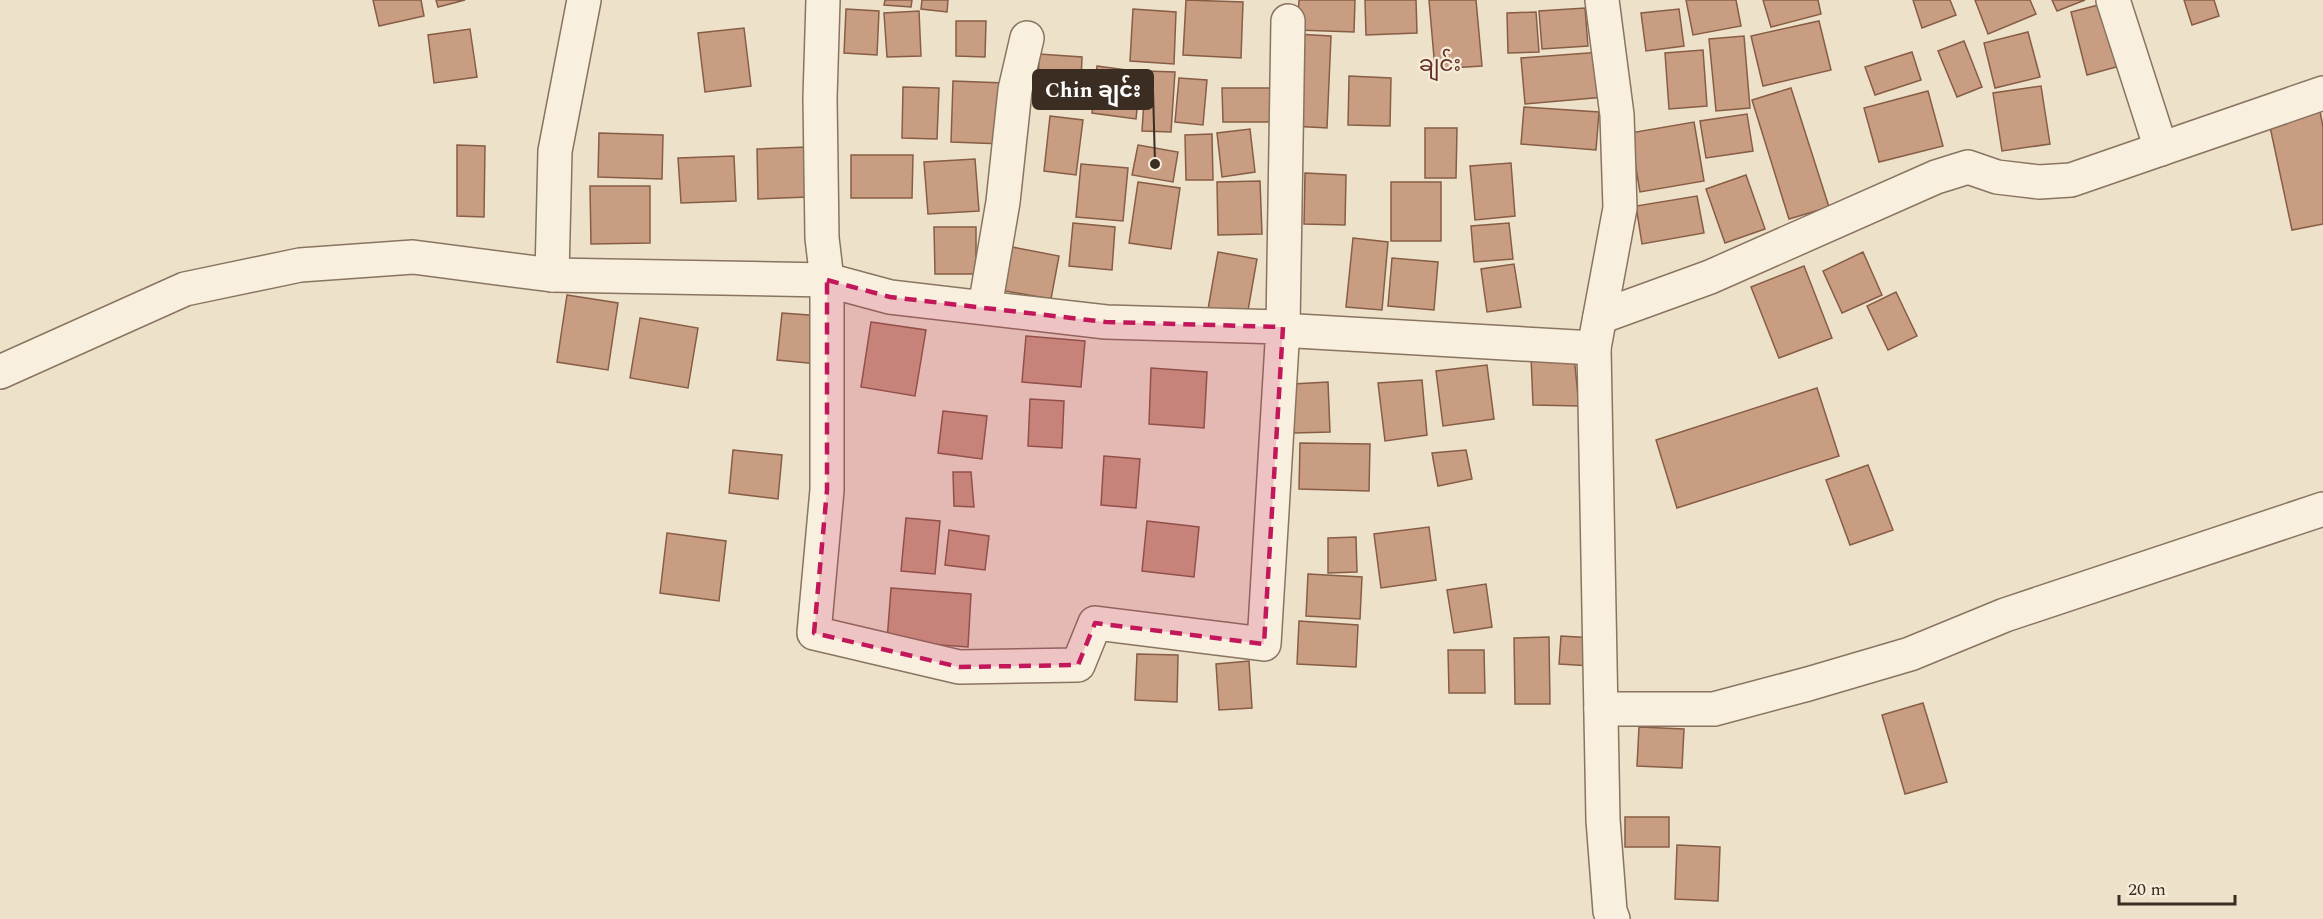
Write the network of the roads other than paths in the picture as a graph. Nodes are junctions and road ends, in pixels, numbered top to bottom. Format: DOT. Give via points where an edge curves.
graph roads {
  1 [pos="584,0"];
  2 [pos="823,0"];
  3 [pos="1602,0"];
  4 [pos="2113,0"];
  5 [pos="1288,21"];
  6 [pos="1027,38"];
  7 [pos="2323,93"];
  8 [pos="2161,149"];
  9 [pos="552,275"];
  10 [pos="827,280"];
  11 [pos="985,307"];
  12 [pos="1283,327"];
  13 [pos="1597,332"];
  14 [pos="0,372"];
  15 [pos="2323,509"];
  16 [pos="1601,709"];
  17 [pos="1613,919"];
  1 -- 9 [label="street" via="555,151"];
  2 -- 10 [label="street" via="820,98 822,238"];
  3 -- 13 [label="street" via="1617,115 1620,208"];
  4 -- 8 [label="street"];
  5 -- 12 [label="street"];
  6 -- 11 [label="street" via="1015,90 1004,202"];
  7 -- 8 [label="street"];
  8 -- 13 [label="street" via="2071,180 2039,182 1997,177 1968,167 1936,177 1710,277"];
  9 -- 10 [label="street"];
  9 -- 14 [label="street" via="413,256 300,265 185,289"];
  10 -- 11 [label="street" via="890,297"];
  10 -- 12 [label="street" via="827,490 814,633 959,667 1078,664 1095,623 1264,644"];
  11 -- 12 [label="street" via="1106,322"];
  12 -- 13 [label="street" via="1297,331"];
  13 -- 16 [label="street"];
  15 -- 16 [label="street" via="2005,615 1910,654 1808,684 1713,709"];
  16 -- 17 [label="street" via="1603,820"];
}
